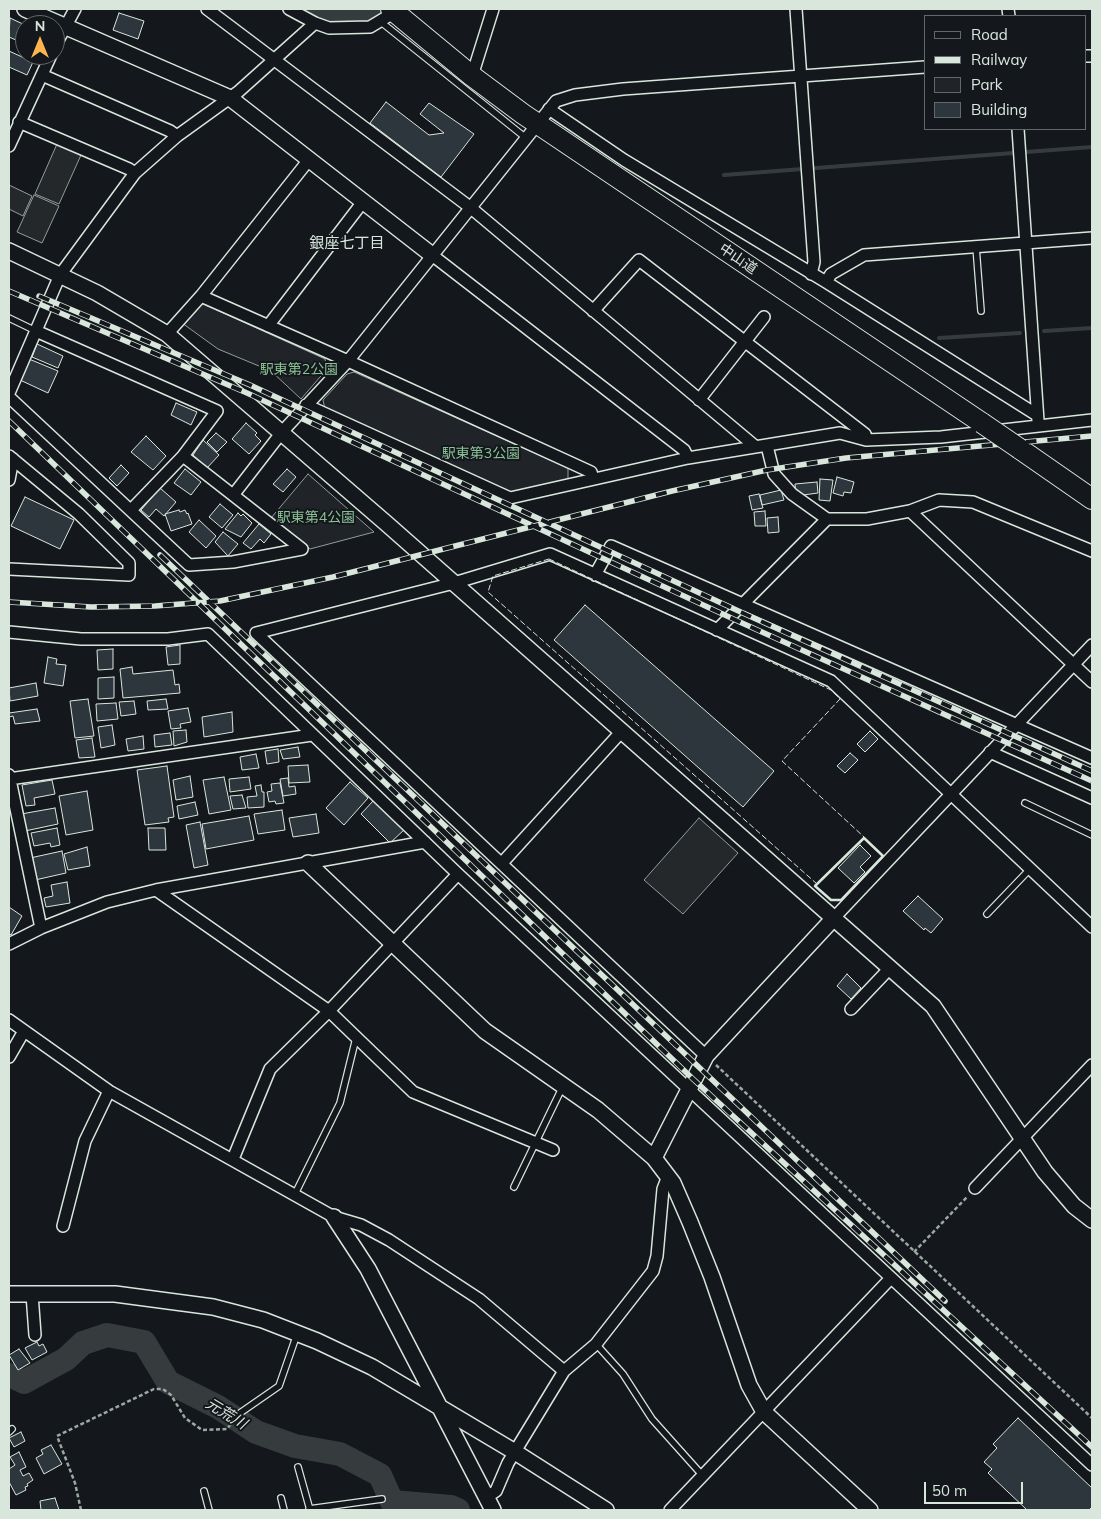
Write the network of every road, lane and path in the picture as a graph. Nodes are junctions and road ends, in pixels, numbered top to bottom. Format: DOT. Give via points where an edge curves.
graph roads {
  1 [pos="25,9"];
  2 [pos="74,9"];
  3 [pos="207,9"];
  4 [pos="289,9"];
  5 [pos="493,9"];
  6 [pos="796,9"];
  7 [pos="39,15"];
  8 [pos="392,15"];
  9 [pos="315,23"];
  10 [pos="65,24"];
  11 [pos="65,26"];
  12 [pos="274,60"];
  13 [pos="46,65"];
  14 [pos="924,67"];
  15 [pos="42,75"];
  16 [pos="472,76"];
  17 [pos="802,76"];
  18 [pos="230,98"];
  19 [pos="20,122"];
  20 [pos="538,124"];
  21 [pos="1018,130"];
  22 [pos="177,136"];
  23 [pos="9,146"];
  24 [pos="308,161"];
  25 [pos="135,173"];
  26 [pos="362,203"];
  27 [pos="471,208"];
  28 [pos="1092,238"];
  29 [pos="1026,243"];
  30 [pos="976,247"];
  31 [pos="9,251"];
  32 [pos="432,255"];
  33 [pos="811,274"];
  34 [pos="60,275"];
  35 [pos="826,282"];
  36 [pos="201,296"];
  37 [pos="594,311"];
  38 [pos="981,311"];
  39 [pos="764,317"];
  40 [pos="9,318"];
  41 [pos="268,326"];
  42 [pos="36,331"];
  43 [pos="167,334"];
  44 [pos="744,342"];
  45 [pos="348,360"];
  46 [pos="9,395"];
  47 [pos="699,400"];
  48 [pos="306,405"];
  49 [pos="1038,420"];
  50 [pos="1092,420"];
  51 [pos="282,432"];
  52 [pos="866,440"];
  53 [pos="761,446"];
  54 [pos="183,456"];
  55 [pos="11,457"];
  56 [pos="688,458"];
  57 [pos="593,478"];
  58 [pos="9,480"];
  59 [pos="234,494"];
  60 [pos="1092,499"];
  61 [pos="131,510"];
  62 [pos="910,511"];
  63 [pos="827,519"];
  64 [pos="1092,551"];
  65 [pos="9,569"];
  66 [pos="595,575"];
  67 [pos="454,583"];
  68 [pos="744,603"];
  69 [pos="717,630"];
  70 [pos="9,632"];
  71 [pos="1092,645"];
  72 [pos="1074,665"];
  73 [pos="1092,682"];
  74 [pos="1018,724"];
  75 [pos="622,731"];
  76 [pos="312,735"];
  77 [pos="990,752"];
  78 [pos="1092,758"];
  79 [pos="9,778"];
  80 [pos="951,795"];
  81 [pos="1092,798"];
  82 [pos="1024,803"];
  83 [pos="1092,835"];
  84 [pos="425,842"];
  85 [pos="502,863"];
  86 [pos="308,864"];
  87 [pos="1030,868"];
  88 [pos="458,874"];
  89 [pos="156,890"];
  90 [pos="987,914"];
  91 [pos="833,919"];
  92 [pos="1092,927"];
  93 [pos="41,928"];
  94 [pos="9,944"];
  95 [pos="392,944"];
  96 [pos="889,969"];
  97 [pos="850,1009"];
  98 [pos="329,1012"];
  99 [pos="9,1020"];
  100 [pos="24,1031"];
  101 [pos="356,1038"];
  102 [pos="9,1056"];
  103 [pos="706,1056"];
  104 [pos="1092,1065"];
  105 [pos="563,1086"];
  106 [pos="688,1088"];
  107 [pos="109,1091"];
  108 [pos="1022,1140"];
  109 [pos="536,1143"];
  110 [pos="553,1150"];
  111 [pos="654,1158"];
  112 [pos="233,1159"];
  113 [pos="668,1176"];
  114 [pos="514,1187"];
  115 [pos="975,1188"];
  116 [pos="295,1194"];
  117 [pos="334,1216"];
  118 [pos="1092,1220"];
  119 [pos="63,1226"];
  120 [pos="914,1252"];
  121 [pos="890,1279"];
  122 [pos="9,1294"];
  123 [pos="32,1294"];
  124 [pos="297,1333"];
  125 [pos="34,1335"];
  126 [pos="596,1344"];
  127 [pos="564,1371"];
  128 [pos="442,1410"];
  129 [pos="764,1412"];
  130 [pos="240,1413"];
  131 [pos="1092,1418"];
  132 [pos="234,1421"];
  133 [pos="515,1452"];
  134 [pos="1092,1466"];
  135 [pos="298,1468"];
  136 [pos="703,1476"];
  137 [pos="204,1492"];
  138 [pos="281,1498"];
  139 [pos="382,1499"];
  140 [pos="490,1504"];
  141 [pos="80,1510"];
  142 [pos="209,1510"];
  143 [pos="284,1510"];
  144 [pos="310,1510"];
  145 [pos="606,1510"];
  146 [pos="670,1510"];
  147 [pos="870,1510"];
  1 -- 7 [label="street"];
  2 -- 10 [label="street"];
  3 -- 12 [label="street"];
  4 -- 9 [label="street"];
  5 -- 16 [label="street"];
  6 -- 17 [label="street"];
  8 -- 9 [label="street" via="370,27 329,28"];
  8 -- 16 [label="highway, 中山道"];
  8 -- 20 [label="lane"];
  9 -- 12 [label="street"];
  11 -- 18 [label="street"];
  12 -- 18 [label="street"];
  12 -- 27 [label="street"];
  13 -- 15 [label="street"];
  14 -- 17 [label="street"];
  15 -- 19 [label="street"];
  15 -- 22 [label="street"];
  16 -- 20 [label="highway, 中山道"];
  17 -- 20 [label="street" via="575,95 556,102"];
  17 -- 33 [label="street" via="814,262"];
  18 -- 22 [label="street"];
  18 -- 24 [label="street"];
  19 -- 23 [label="street"];
  19 -- 25 [label="street"];
  20 -- 27 [label="street"];
  20 -- 33 [label="street" via="624,160"];
  20 -- 60 [label="highway, 中山道, bridge"];
  21 -- 29 [label="street"];
  22 -- 25 [label="street"];
  24 -- 26 [label="street"];
  24 -- 36 [label="street"];
  25 -- 34 [label="street"];
  26 -- 32 [label="street"];
  26 -- 41 [label="street"];
  27 -- 32 [label="street"];
  27 -- 37 [label="street"];
  28 -- 29 [label="street"];
  29 -- 30 [label="street"];
  29 -- 49 [label="street"];
  30 -- 35 [label="street" via="864,255 831,274"];
  30 -- 38 [label="lane"];
  31 -- 34 [label="street"];
  32 -- 45 [label="street"];
  32 -- 56 [label="street" via="684,450"];
  33 -- 35 [label="street"];
  34 -- 42 [label="street"];
  34 -- 43 [label="street" via="97,292"];
  35 -- 49 [label="street"];
  36 -- 41 [label="street"];
  36 -- 43 [label="street"];
  37 -- 44 [label="street" via="639,260"];
  37 -- 47 [label="street"];
  39 -- 44 [label="street"];
  40 -- 42 [label="lane"];
  41 -- 45 [label="street"];
  42 -- 46 [label="street"];
  42 -- 54 [label="street" via="217,411"];
  43 -- 51 [label="street"];
  44 -- 47 [label="street"];
  44 -- 52 [label="street" via="865,434"];
  45 -- 48 [label="street"];
  45 -- 57 [label="street" via="591,472"];
  46 -- 61 [label="street"];
  47 -- 53 [label="street"];
  48 -- 51 [label="street"];
  48 -- 57 [label="street" via="510,498"];
  49 -- 50 [label="street"];
  49 -- 52 [label="street" via="941,437"];
  51 -- 59 [label="street"];
  51 -- 67 [label="street"];
  52 -- 53 [label="street" via="840,433"];
  53 -- 56 [label="street"];
  53 -- 63 [label="street" via="774,474 792,494"];
  54 -- 59 [label="street"];
  54 -- 61 [label="street"];
  55 -- 58 [label="street"];
  55 -- 65 [label="street" via="79,514 129,563 129,575"];
  56 -- 57 [label="street"];
  59 -- 61 [label="street" via="302,549 233,562 189,565"];
  62 -- 63 [label="street" via="867,518"];
  62 -- 64 [label="street" via="939,500 973,502"];
  62 -- 72 [label="street"];
  63 -- 68 [label="street"];
  66 -- 67 [label="street" via="550,554"];
  66 -- 68 [label="street" via="611,546"];
  66 -- 69 [label="street"];
  67 -- 75 [label="street"];
  67 -- 85 [label="street" via="256,633"];
  68 -- 69 [label="street"];
  68 -- 74 [label="street"];
  69 -- 80 [label="street" via="831,681"];
  70 -- 76 [label="street" via="81,639 168,639 208,634"];
  71 -- 72 [label="street"];
  72 -- 73 [label="street"];
  72 -- 74 [label="street"];
  74 -- 77 [label="street"];
  74 -- 78 [label="street"];
  75 -- 85 [label="street"];
  75 -- 91 [label="street"];
  76 -- 79 [label="street"];
  76 -- 84 [label="street"];
  77 -- 80 [label="street"];
  77 -- 81 [label="street"];
  79 -- 93 [label="street"];
  80 -- 87 [label="street"];
  80 -- 91 [label="street"];
  82 -- 83 [label="lane"];
  84 -- 86 [label="street"];
  84 -- 88 [label="street"];
  85 -- 103 [label="street"];
  86 -- 89 [label="street"];
  86 -- 95 [label="street"];
  87 -- 90 [label="lane"];
  87 -- 92 [label="street"];
  88 -- 95 [label="street"];
  88 -- 106 [label="street"];
  89 -- 93 [label="street" via="107,902"];
  89 -- 98 [label="street"];
  91 -- 96 [label="street"];
  91 -- 103 [label="street"];
  93 -- 94 [label="street"];
  95 -- 98 [label="street"];
  95 -- 105 [label="street" via="485,1031"];
  96 -- 97 [label="street"];
  96 -- 108 [label="street" via="933,1006"];
  98 -- 101 [label="street"];
  98 -- 112 [label="street" via="270,1068"];
  99 -- 100 [label="street"];
  100 -- 102 [label="street"];
  100 -- 107 [label="street"];
  101 -- 109 [label="street" via="413,1092"];
  101 -- 116 [label="lane" via="340,1103"];
  103 -- 106 [label="street"];
  103 -- 120 [label="path"];
  104 -- 108 [label="street"];
  105 -- 109 [label="lane"];
  105 -- 111 [label="street" via="598,1110"];
  106 -- 111 [label="street"];
  106 -- 121 [label="street"];
  107 -- 112 [label="street"];
  107 -- 119 [label="street" via="86,1141"];
  108 -- 115 [label="street"];
  108 -- 118 [label="street" via="1044,1172 1074,1206"];
  109 -- 110 [label="street"];
  109 -- 114 [label="lane"];
  111 -- 113 [label="street"];
  112 -- 116 [label="street"];
  113 -- 126 [label="street" via="653,1271"];
  113 -- 129 [label="street" via="712,1278 749,1385"];
  115 -- 120 [label="path"];
  116 -- 117 [label="street"];
  117 -- 127 [label="street" via="361,1225 389,1240 478,1299"];
  117 -- 128 [label="street" via="368,1269"];
  120 -- 131 [label="path"];
  121 -- 129 [label="street"];
  121 -- 134 [label="street"];
  122 -- 123 [label="street"];
  123 -- 124 [label="street" via="115,1294 204,1305 263,1320"];
  123 -- 125 [label="street"];
  124 -- 128 [label="street" via="372,1367"];
  124 -- 130 [label="lane" via="278,1386"];
  126 -- 127 [label="street"];
  126 -- 136 [label="lane" via="622,1374 652,1419"];
  127 -- 133 [label="street"];
  128 -- 133 [label="street"];
  128 -- 140 [label="street"];
  129 -- 136 [label="street"];
  129 -- 147 [label="street"];
  132 -- 141 [label="path" via="227,1429 202,1430 185,1418 171,1395 163,1389 154,1389 57,1436 75,1483"];
  133 -- 140 [label="street"];
  133 -- 145 [label="street"];
  135 -- 144 [label="lane"];
  136 -- 146 [label="street"];
  137 -- 142 [label="lane"];
  138 -- 143 [label="lane"];
  139 -- 144 [label="lane"];
}
